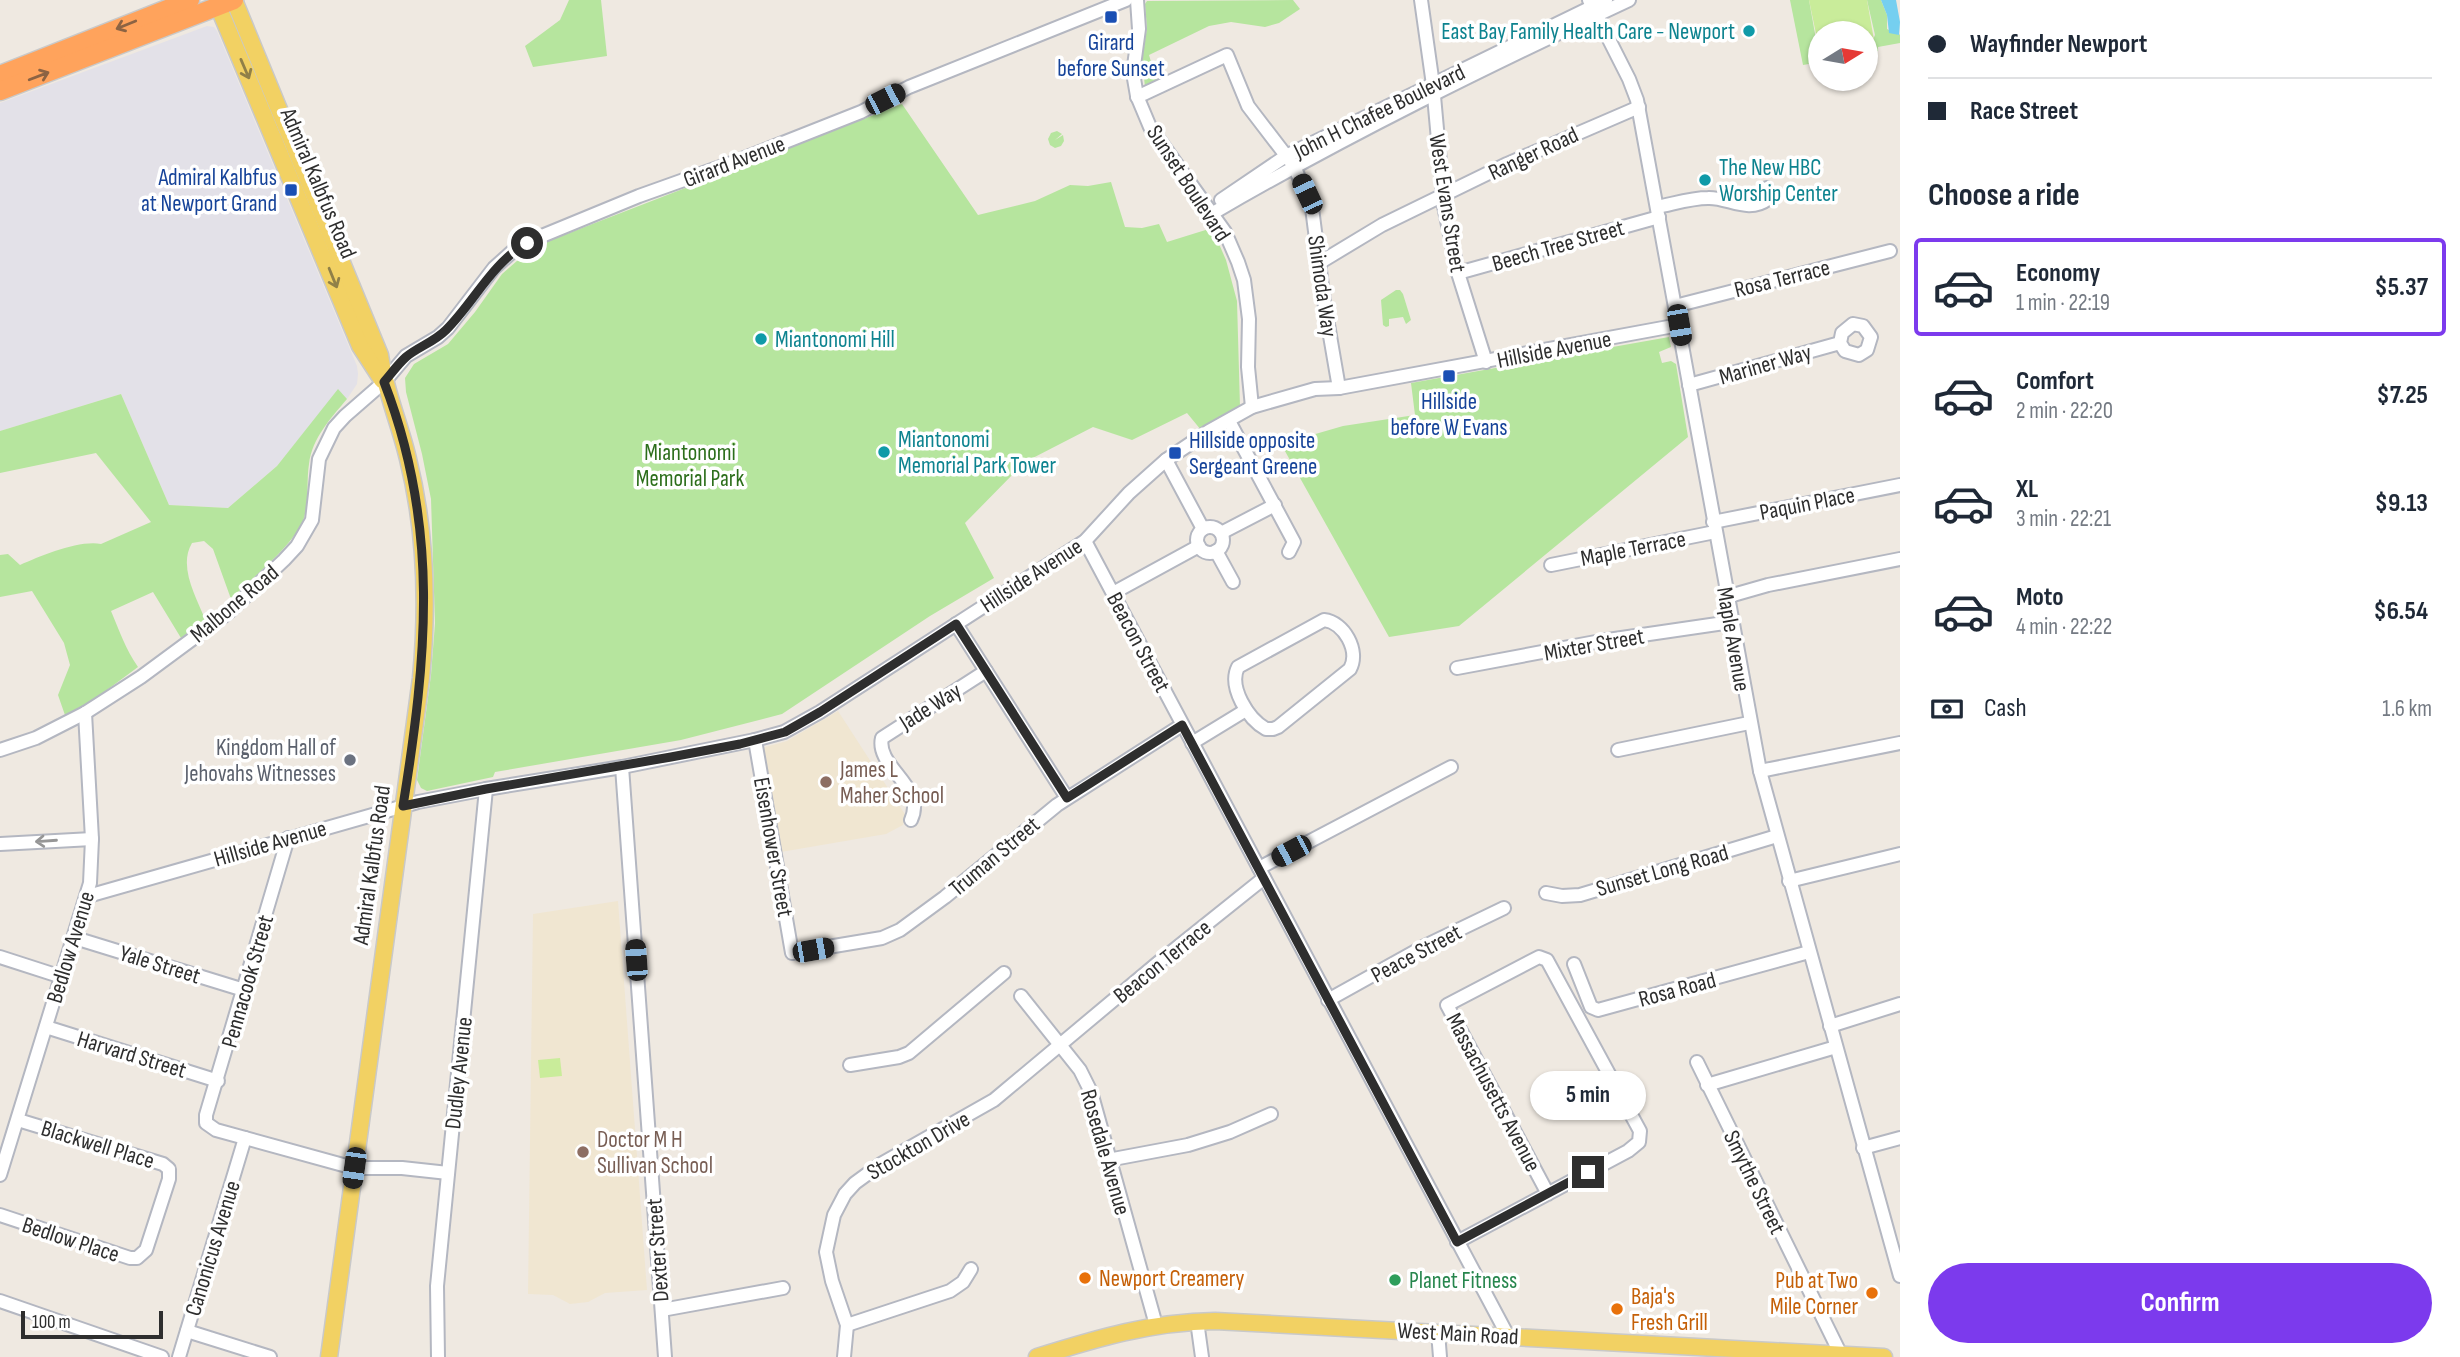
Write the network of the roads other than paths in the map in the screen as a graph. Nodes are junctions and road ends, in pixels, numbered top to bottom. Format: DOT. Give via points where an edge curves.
graph roads {
  1 [pos="190,0"];
  2 [pos="1126,0"];
  3 [pos="1137,0"];
  4 [pos="1421,0"];
  5 [pos="1606,0"];
  6 [pos="1629,0"];
  7 [pos="223,2"];
  8 [pos="1593,7"];
  9 [pos="0,75"];
  10 [pos="1433,90"];
  11 [pos="0,91"];
  12 [pos="1137,97"];
  13 [pos="1639,107"];
  14 [pos="1290,161"];
  15 [pos="1767,188"];
  16 [pos="1443,196"];
  17 [pos="1211,211"];
  18 [pos="1658,212"];
  19 [pos="1890,251"];
  20 [pos="1319,263"];
  21 [pos="1458,273"];
  22 [pos="1675,306"];
  23 [pos="1679,325"];
  24 [pos="1840,343"];
  25 [pos="1486,362"];
  26 [pos="384,382"];
  27 [pos="1689,385"];
  28 [pos="1339,388"];
  29 [pos="1252,407"];
  30 [pos="1229,421"];
  31 [pos="1166,460"];
  32 [pos="1900,485"];
  33 [pos="1275,505"];
  34 [pos="1714,527"];
  35 [pos="1203,528"];
  36 [pos="1221,533"];
  37 [pos="1085,541"];
  38 [pos="1199,546"];
  39 [pos="1216,551"];
  40 [pos="1289,552"];
  41 [pos="1900,559"];
  42 [pos="1550,565"];
  43 [pos="1233,582"];
  44 [pos="1113,593"];
  45 [pos="1727,597"];
  46 [pos="1731,622"];
  47 [pos="956,624"];
  48 [pos="1457,668"];
  49 [pos="986,671"];
  50 [pos="1246,710"];
  51 [pos="85,713"];
  52 [pos="1749,723"];
  53 [pos="1182,725"];
  54 [pos="755,740"];
  55 [pos="1192,743"];
  56 [pos="1900,743"];
  57 [pos="0,750"];
  58 [pos="1618,750"];
  59 [pos="1451,766"];
  60 [pos="622,767"];
  61 [pos="1759,771"];
  62 [pos="486,789"];
  63 [pos="1067,798"];
  64 [pos="403,806"];
  65 [pos="911,820"];
  66 [pos="1777,836"];
  67 [pos="288,838"];
  68 [pos="92,839"];
  69 [pos="0,844"];
  70 [pos="1900,854"];
  71 [pos="1262,873"];
  72 [pos="1790,881"];
  73 [pos="1546,893"];
  74 [pos="88,896"];
  75 [pos="1504,908"];
  76 [pos="75,938"];
  77 [pos="1809,952"];
  78 [pos="792,953"];
  79 [pos="0,957"];
  80 [pos="1574,964"];
  81 [pos="62,976"];
  82 [pos="1000,976"];
  83 [pos="244,990"];
  84 [pos="1021,996"];
  85 [pos="1328,1000"];
  86 [pos="1900,1004"];
  87 [pos="1830,1026"];
  88 [pos="46,1027"];
  89 [pos="1061,1046"];
  90 [pos="1836,1046"];
  91 [pos="1696,1062"];
  92 [pos="850,1065"];
  93 [pos="218,1081"];
  94 [pos="1707,1085"];
  95 [pos="1271,1114"];
  96 [pos="18,1119"];
  97 [pos="246,1138"];
  98 [pos="1900,1138"];
  99 [pos="1863,1148"];
  100 [pos="1108,1160"];
  101 [pos="354,1168"];
  102 [pos="448,1173"];
  103 [pos="0,1175"];
  104 [pos="1548,1194"];
  105 [pos="0,1215"];
  106 [pos="1457,1242"];
  107 [pos="143,1255"];
  108 [pos="1899,1268"];
  109 [pos="971,1269"];
  110 [pos="782,1288"];
  111 [pos="0,1301"];
  112 [pos="662,1310"];
  113 [pos="1197,1321"];
  114 [pos="847,1325"];
  115 [pos="1156,1325"];
  116 [pos="187,1331"];
  117 [pos="1438,1332"];
  118 [pos="1508,1336"];
  119 [pos="1742,1353"];
  120 [pos="1841,1356"];
  121 [pos="162,1357"];
  122 [pos="179,1357"];
  123 [pos="270,1357"];
  124 [pos="328,1357"];
  125 [pos="438,1357"];
  126 [pos="665,1357"];
  127 [pos="844,1357"];
  128 [pos="1037,1357"];
  129 [pos="1202,1357"];
  130 [pos="1440,1357"];
  131 [pos="1884,1357"];
  1 -- 9 [label="highway, one-way"];
  2 -- 26 [label="street, Girard Avenue" via="527,243 494,268 448,328 406,356"];
  3 -- 12 [label="street, Sunset Boulevard" via="1139,29 1133,73"];
  4 -- 10 [label="street, West Evans Street"];
  5 -- 8 [label="street"];
  6 -- 8 [label="street"];
  11 -- 7 [label="highway, one-way"];
  7 -- 26 [label="main road, Admiral Kalbfus Road" via="360,346"];
  8 -- 10 [label="street, John H Chafee Boulevard"];
  8 -- 13 [label="street, Maple Avenue"];
  10 -- 14 [label="street, John H Chafee Boulevard"];
  10 -- 16 [label="street, West Evans Street"];
  12 -- 14 [label="street, Shimoda Way" via="1227,55 1248,106"];
  12 -- 17 [label="street, Sunset Boulevard" via="1150,127"];
  13 -- 16 [label="street, Ranger Road"];
  13 -- 18 [label="street, Maple Avenue"];
  14 -- 17 [label="street, John H Chafee Boulevard"];
  14 -- 20 [label="street, Shimoda Way" via="1312,208"];
  15 -- 18 [label="street, Beech Tree Street" via="1768,199 1757,204 1709,198"];
  16 -- 20 [label="street, Ranger Road"];
  16 -- 21 [label="street, West Evans Street"];
  17 -- 29 [label="street, Sunset Boulevard" via="1225,232 1244,280 1250,319"];
  18 -- 21 [label="street, Beech Tree Street"];
  18 -- 22 [label="street, Maple Avenue"];
  19 -- 22 [label="street, Rosa Terrace"];
  20 -- 28 [label="street, Shimoda Way"];
  21 -- 25 [label="street, West Evans Street"];
  22 -- 23 [label="street, Maple Avenue"];
  23 -- 25 [label="street, Hillside Avenue"];
  23 -- 27 [label="street, Maple Avenue"];
  24 -- 27 [label="street, Mariner Way"];
  25 -- 28 [label="street, Hillside Avenue"];
  26 -- 51 [label="street, Malbone Road" via="334,428 320,459 312,520 297,547 229,612"];
  26 -- 64 [label="main road, Admiral Kalbfus Road" via="409,460 424,573 424,652"];
  27 -- 34 [label="street, Maple Avenue"];
  28 -- 29 [label="street, Hillside Avenue" via="1315,389"];
  29 -- 30 [label="street, Hillside Avenue"];
  30 -- 31 [label="street, Hillside Avenue"];
  30 -- 33 [label="street"];
  31 -- 35 [label="street"];
  31 -- 37 [label="street, Hillside Avenue"];
  32 -- 34 [label="street, Paquin Place"];
  33 -- 36 [label="street"];
  33 -- 40 [label="street" via="1294,542"];
  34 -- 42 [label="street, Maple Terrace"];
  34 -- 45 [label="street, Maple Avenue"];
  35 -- 36 [label="street" via="1213,527"];
  35 -- 38 [label="street" via="1197,537"];
  36 -- 39 [label="street" via="1222,543"];
  37 -- 44 [label="street, Beacon Street"];
  37 -- 47 [label="street, Hillside Avenue"];
  38 -- 39 [label="street" via="1206,552"];
  38 -- 44 [label="street"];
  39 -- 43 [label="street"];
  41 -- 45 [label="street"];
  44 -- 53 [label="street, Beacon Street"];
  45 -- 46 [label="street, Maple Avenue"];
  46 -- 48 [label="street, Mixter Street"];
  46 -- 52 [label="street, Maple Avenue"];
  47 -- 49 [label="street"];
  47 -- 54 [label="street, Hillside Avenue" via="820,712 785,732"];
  49 -- 63 [label="street"];
  49 -- 65 [label="street, Jade Way" via="882,738 883,752 913,799"];
  50 -- 50 [label="street" via="1235,683 1238,667 1324,621 1341,627 1353,651 1350,669 1273,729 1260,726"];
  50 -- 55 [label="street"];
  51 -- 57 [label="street, Malbone Road"];
  51 -- 68 [label="street, Bedlow Avenue"];
  52 -- 58 [label="street"];
  52 -- 61 [label="street, Maple Avenue"];
  53 -- 55 [label="street, Beacon Street"];
  53 -- 63 [label="street, Truman Street"];
  54 -- 60 [label="street, Hillside Avenue"];
  54 -- 78 [label="street, Eisenhower Street"];
  55 -- 71 [label="street, Beacon Street"];
  56 -- 61 [label="street"];
  59 -- 71 [label="street, Beacon Terrace"];
  60 -- 62 [label="street, Hillside Avenue"];
  60 -- 112 [label="street, Dexter Street"];
  61 -- 66 [label="street, Maple Avenue"];
  62 -- 64 [label="street, Hillside Avenue"];
  62 -- 102 [label="street, Dudley Avenue"];
  63 -- 78 [label="street, Truman Street" via="900,930 882,938"];
  64 -- 67 [label="street, Hillside Avenue"];
  64 -- 101 [label="main road, Admiral Kalbfus Road"];
  66 -- 72 [label="street, Maple Avenue"];
  66 -- 73 [label="street, Sunset Long Road" via="1580,895"];
  67 -- 74 [label="street, Hillside Avenue"];
  67 -- 83 [label="street, Pennacook Street"];
  68 -- 69 [label="street, one-way"];
  68 -- 74 [label="street, Bedlow Avenue"];
  70 -- 72 [label="street"];
  71 -- 85 [label="street, Beacon Street"];
  71 -- 89 [label="street, Beacon Terrace"];
  72 -- 77 [label="street, Maple Avenue"];
  74 -- 76 [label="street, Bedlow Avenue"];
  75 -- 85 [label="street, Peace Street"];
  76 -- 81 [label="street, Bedlow Avenue"];
  76 -- 83 [label="street, Yale Street"];
  77 -- 80 [label="street, Rosa Road" via="1598,1010 1591,1007"];
  77 -- 87 [label="street, Maple Avenue"];
  79 -- 81 [label="street"];
  81 -- 88 [label="street, Bedlow Avenue"];
  82 -- 92 [label="street" via="909,1053"];
  83 -- 93 [label="street, Pennacook Street"];
  84 -- 89 [label="street, Rosedale Avenue"];
  85 -- 106 [label="street, Beacon Street"];
  86 -- 87 [label="street"];
  87 -- 90 [label="street, Maple Avenue"];
  88 -- 93 [label="street, Harvard Street"];
  88 -- 96 [label="street, Bedlow Avenue"];
  89 -- 100 [label="street, Rosedale Avenue" via="1091,1092"];
  89 -- 114 [label="street, Stockton Drive" via="995,1100 881,1164 845,1194 834,1215 827,1252"];
  90 -- 94 [label="street"];
  90 -- 99 [label="street, Maple Avenue"];
  91 -- 94 [label="street, Smythe Street"];
  93 -- 97 [label="street, Pennacook Street" via="206,1123"];
  94 -- 120 [label="street, Smythe Street"];
  95 -- 100 [label="street" via="1188,1146"];
  96 -- 103 [label="street, Bedlow Avenue"];
  96 -- 107 [label="street, Blackwell Place" via="167,1166 169,1179"];
  97 -- 101 [label="street"];
  97 -- 116 [label="street, Canonicus Avenue"];
  98 -- 99 [label="street"];
  99 -- 108 [label="street, Maple Avenue"];
  100 -- 115 [label="street, Rosedale Avenue"];
  101 -- 102 [label="street"];
  101 -- 124 [label="main road, Admiral Kalbfus Road"];
  102 -- 125 [label="street, Dudley Avenue" via="437,1286"];
  104 -- 104 [label="street, Massachusetts Avenue" via="1628,1151 1639,1142 1640,1131 1547,960 1536,958 1447,1005"];
  104 -- 106 [label="street"];
  105 -- 107 [label="street, Bedlow Place" via="130,1258"];
  106 -- 118 [label="street, Beacon Street"];
  109 -- 114 [label="street" via="950,1291"];
  110 -- 112 [label="street"];
  111 -- 121 [label="street"];
  112 -- 126 [label="street, Dexter Street"];
  113 -- 115 [label="main road, West Main Road"];
  113 -- 117 [label="main road, West Main Road"];
  113 -- 129 [label="street"];
  114 -- 127 [label="street, Stockton Drive"];
  115 -- 128 [label="main road, West Main Road"];
  116 -- 122 [label="street, Canonicus Avenue"];
  116 -- 123 [label="street"];
  117 -- 118 [label="main road, West Main Road"];
  117 -- 130 [label="street"];
  118 -- 119 [label="main road, West Main Road"];
  119 -- 120 [label="main road, West Main Road"];
  120 -- 131 [label="main road, West Main Road"];
}
